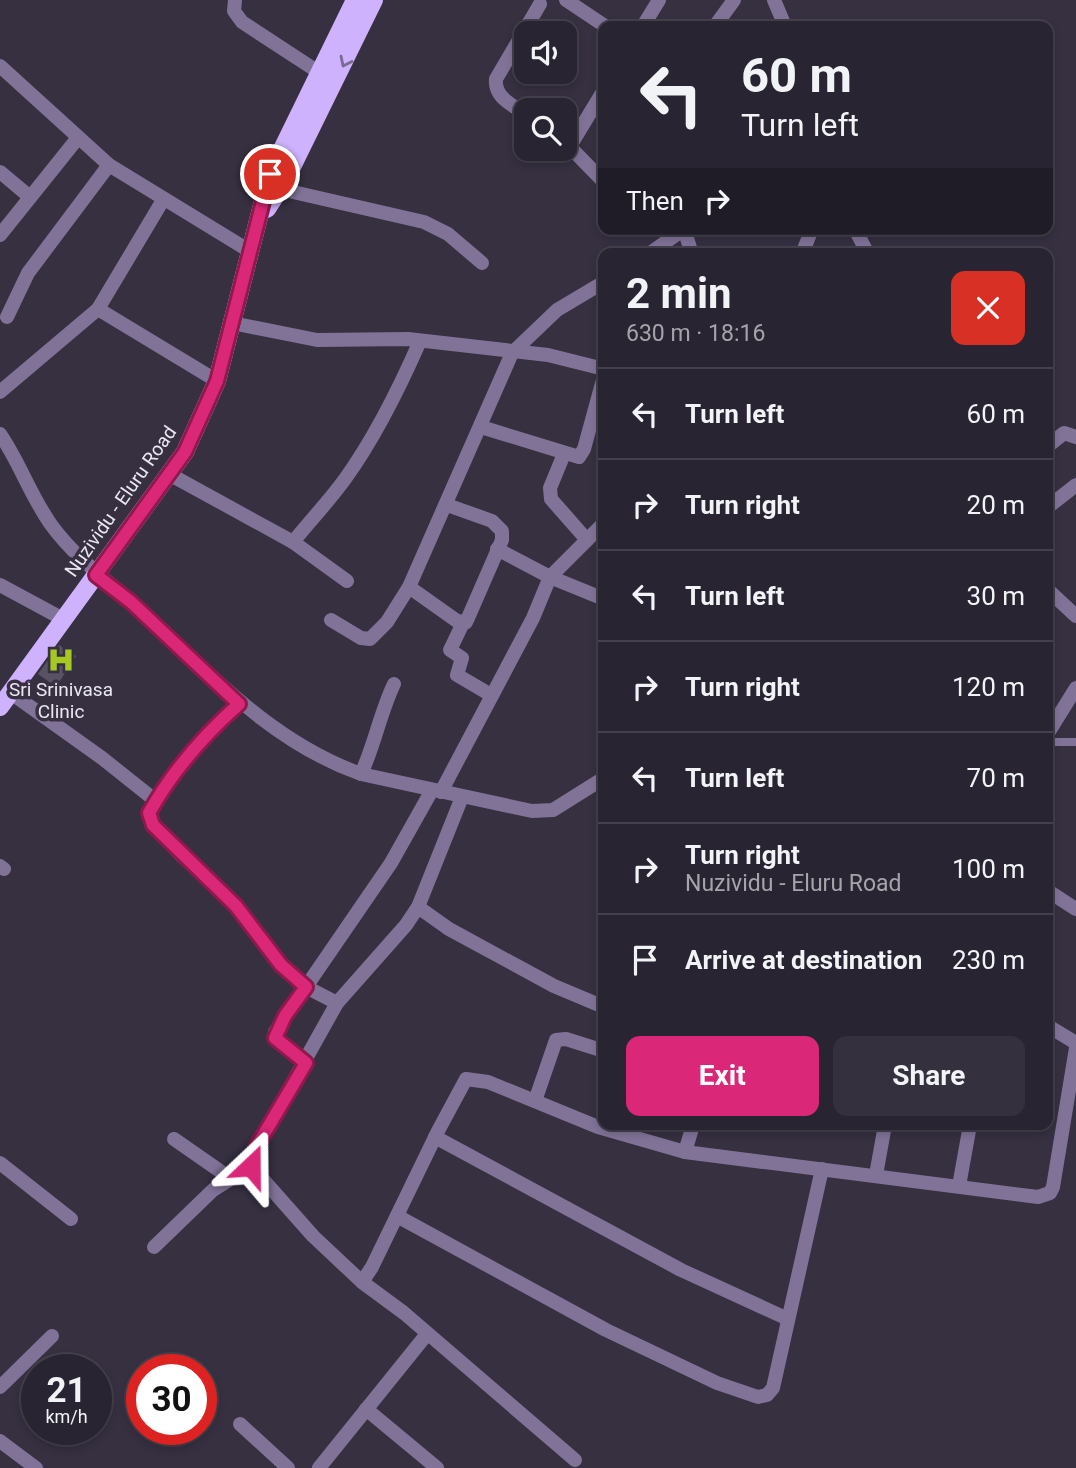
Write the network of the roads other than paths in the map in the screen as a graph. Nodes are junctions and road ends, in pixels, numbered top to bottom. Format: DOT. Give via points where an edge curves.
graph roads {
  1 [pos="235,0"];
  2 [pos="355,0"];
  3 [pos="374,0"];
  4 [pos="566,0"];
  5 [pos="659,0"];
  6 [pos="734,0"];
  7 [pos="774,0"];
  8 [pos="538,1"];
  9 [pos="598,21"];
  10 [pos="646,21"];
  11 [pos="719,21"];
  12 [pos="783,21"];
  13 [pos="0,66"];
  14 [pos="320,73"];
  15 [pos="598,99"];
  16 [pos="514,106"];
  17 [pos="577,130"];
  18 [pos="77,139"];
  19 [pos="577,154"];
  20 [pos="109,165"];
  21 [pos="0,173"];
  22 [pos="598,176"];
  23 [pos="280,189"];
  24 [pos="30,197"];
  25 [pos="163,200"];
  26 [pos="259,220"];
  27 [pos="0,235"];
  28 [pos="676,235"];
  29 [pos="657,248"];
  30 [pos="248,250"];
  31 [pos="482,262"];
  32 [pos="598,286"];
  33 [pos="98,309"];
  34 [pos="7,317"];
  35 [pos="232,323"];
  36 [pos="420,341"];
  37 [pos="512,353"];
  38 [pos="598,368"];
  39 [pos="217,381"];
  40 [pos="0,392"];
  41 [pos="598,398"];
  42 [pos="481,427"];
  43 [pos="0,434"];
  44 [pos="1070,435"];
  45 [pos="1053,444"];
  46 [pos="564,454"];
  47 [pos="169,474"];
  48 [pos="1076,485"];
  49 [pos="1053,504"];
  50 [pos="447,505"];
  51 [pos="598,529"];
  52 [pos="587,540"];
  53 [pos="293,542"];
  54 [pos="497,549"];
  55 [pos="96,575"];
  56 [pos="550,577"];
  57 [pos="346,582"];
  58 [pos="0,585"];
  59 [pos="409,587"];
  60 [pos="1053,595"];
  61 [pos="598,597"];
  62 [pos="1076,616"];
  63 [pos="62,620"];
  64 [pos="331,620"];
  65 [pos="463,622"];
  66 [pos="394,684"];
  67 [pos="1076,688"];
  68 [pos="491,695"];
  69 [pos="5,700"];
  70 [pos="239,704"];
  71 [pos="1053,725"];
  72 [pos="1053,742"];
  73 [pos="1076,742"];
  74 [pos="361,774"];
  75 [pos="598,782"];
  76 [pos="437,791"];
  77 [pos="462,797"];
  78 [pos="156,801"];
  79 [pos="1053,894"];
  80 [pos="418,907"];
  81 [pos="1076,909"];
  82 [pos="306,987"];
  83 [pos="337,1003"];
  84 [pos="598,1004"];
  85 [pos="1053,1030"];
  86 [pos="1076,1046"];
  87 [pos="598,1049"];
  88 [pos="306,1063"];
  89 [pos="535,1101"];
  90 [pos="598,1126"];
  91 [pos="610,1130"];
  92 [pos="692,1130"];
  93 [pos="885,1130"];
  94 [pos="969,1130"];
  95 [pos="435,1137"];
  96 [pos="174,1139"];
  97 [pos="685,1153"];
  98 [pos="0,1163"];
  99 [pos="251,1166"];
  100 [pos="822,1169"];
  101 [pos="876,1175"];
  102 [pos="230,1178"];
  103 [pos="959,1186"];
  104 [pos="397,1216"];
  105 [pos="71,1219"];
  106 [pos="154,1247"];
  107 [pos="362,1282"];
  108 [pos="788,1319"];
  109 [pos="427,1334"];
  110 [pos="52,1336"];
  111 [pos="0,1387"];
  112 [pos="366,1409"];
  113 [pos="240,1424"];
  114 [pos="0,1441"];
  115 [pos="575,1460"];
  116 [pos="36,1468"];
  117 [pos="288,1468"];
  118 [pos="319,1468"];
  119 [pos="437,1468"];
  1 -- 14 [label="street" via="234,11 242,22"];
  2 -- 14 [label="main road, Nuzividu - Eluru Road"];
  3 -- 23 [label="main road, Nuzividu - Eluru Road, one-way"];
  4 -- 9 [label="street"];
  5 -- 10 [label="street"];
  6 -- 11 [label="street"];
  7 -- 12 [label="street"];
  8 -- 16 [label="street" via="496,79 496,91"];
  13 -- 18 [label="street"];
  14 -- 26 [label="main road, Nuzividu - Eluru Road" via="270,174"];
  15 -- 17 [label="street"];
  18 -- 20 [label="street"];
  18 -- 24 [label="street"];
  19 -- 22 [label="street"];
  20 -- 25 [label="street"];
  20 -- 34 [label="street" via="29,274"];
  21 -- 24 [label="street"];
  23 -- 26 [label="main road, Nuzividu - Eluru Road"];
  23 -- 31 [label="street" via="424,222 448,234"];
  24 -- 27 [label="street"];
  25 -- 30 [label="street"];
  25 -- 33 [label="street"];
  26 -- 30 [label="main road, Nuzividu - Eluru Road"];
  28 -- 29 [label="street"];
  30 -- 35 [label="main road, Nuzividu - Eluru Road"];
  32 -- 37 [label="street" via="557,310"];
  33 -- 39 [label="street"];
  33 -- 40 [label="street"];
  35 -- 36 [label="street" via="317,340"];
  35 -- 39 [label="main road, Nuzividu - Eluru Road"];
  36 -- 37 [label="street"];
  36 -- 53 [label="street" via="372,438 344,481"];
  37 -- 38 [label="street" via="548,355"];
  37 -- 42 [label="street"];
  39 -- 47 [label="main road, Nuzividu - Eluru Road" via="185,452"];
  41 -- 46 [label="street" via="582,456"];
  42 -- 46 [label="street"];
  42 -- 50 [label="street"];
  43 -- 55 [label="street" via="39,506"];
  44 -- 45 [label="street"];
  46 -- 52 [label="street" via="550,488 551,499"];
  47 -- 53 [label="street"];
  47 -- 55 [label="main road, Nuzividu - Eluru Road"];
  48 -- 49 [label="street"];
  50 -- 54 [label="street" via="499,526 502,540"];
  50 -- 59 [label="street"];
  51 -- 52 [label="street"];
  52 -- 56 [label="street"];
  53 -- 57 [label="street"];
  54 -- 56 [label="street"];
  54 -- 65 [label="street"];
  55 -- 63 [label="main road, Nuzividu - Eluru Road"];
  55 -- 70 [label="street"];
  56 -- 61 [label="street"];
  56 -- 68 [label="street"];
  58 -- 63 [label="street"];
  59 -- 64 [label="street" via="370,639"];
  59 -- 65 [label="street"];
  60 -- 62 [label="street"];
  63 -- 69 [label="main road, Nuzividu - Eluru Road"];
  65 -- 68 [label="street" via="450,650 462,659 457,675"];
  66 -- 74 [label="street"];
  67 -- 71 [label="street"];
  68 -- 76 [label="street"];
  69 -- 78 [label="street" via="102,758"];
  70 -- 74 [label="street" via="332,762"];
  70 -- 78 [label="street" via="201,739"];
  72 -- 73 [label="lane"];
  74 -- 76 [label="street"];
  75 -- 77 [label="street" via="553,810 532,811"];
  76 -- 77 [label="street"];
  76 -- 82 [label="street"];
  77 -- 80 [label="street"];
  78 -- 82 [label="street" via="149,813 153,825 236,906 281,965"];
  79 -- 81 [label="street"];
  80 -- 83 [label="street"];
  80 -- 84 [label="street" via="554,986"];
  82 -- 83 [label="street"];
  82 -- 88 [label="street" via="275,1038"];
  83 -- 88 [label="street"];
  85 -- 86 [label="street"];
  86 -- 103 [label="street" via="1050,1193 1038,1198"];
  87 -- 89 [label="street" via="556,1040"];
  88 -- 99 [label="street" via="257,1146"];
  89 -- 90 [label="street"];
  89 -- 95 [label="street" via="488,1082 466,1079"];
  91 -- 97 [label="street"];
  92 -- 97 [label="street"];
  93 -- 101 [label="street"];
  94 -- 103 [label="street"];
  95 -- 104 [label="street"];
  95 -- 108 [label="street" via="616,1237"];
  96 -- 102 [label="street"];
  97 -- 100 [label="street"];
  98 -- 105 [label="street"];
  99 -- 102 [label="street"];
  99 -- 107 [label="street" via="313,1236"];
  100 -- 101 [label="street"];
  100 -- 108 [label="street"];
  101 -- 103 [label="street"];
  102 -- 106 [label="street"];
  104 -- 107 [label="street"];
  104 -- 108 [label="street" via="606,1329 717,1383 758,1397 773,1388"];
  107 -- 109 [label="street"];
  109 -- 112 [label="street"];
  109 -- 115 [label="street"];
  110 -- 111 [label="street"];
  112 -- 118 [label="street"];
  112 -- 119 [label="street"];
  113 -- 117 [label="street"];
  114 -- 116 [label="street"];
}
